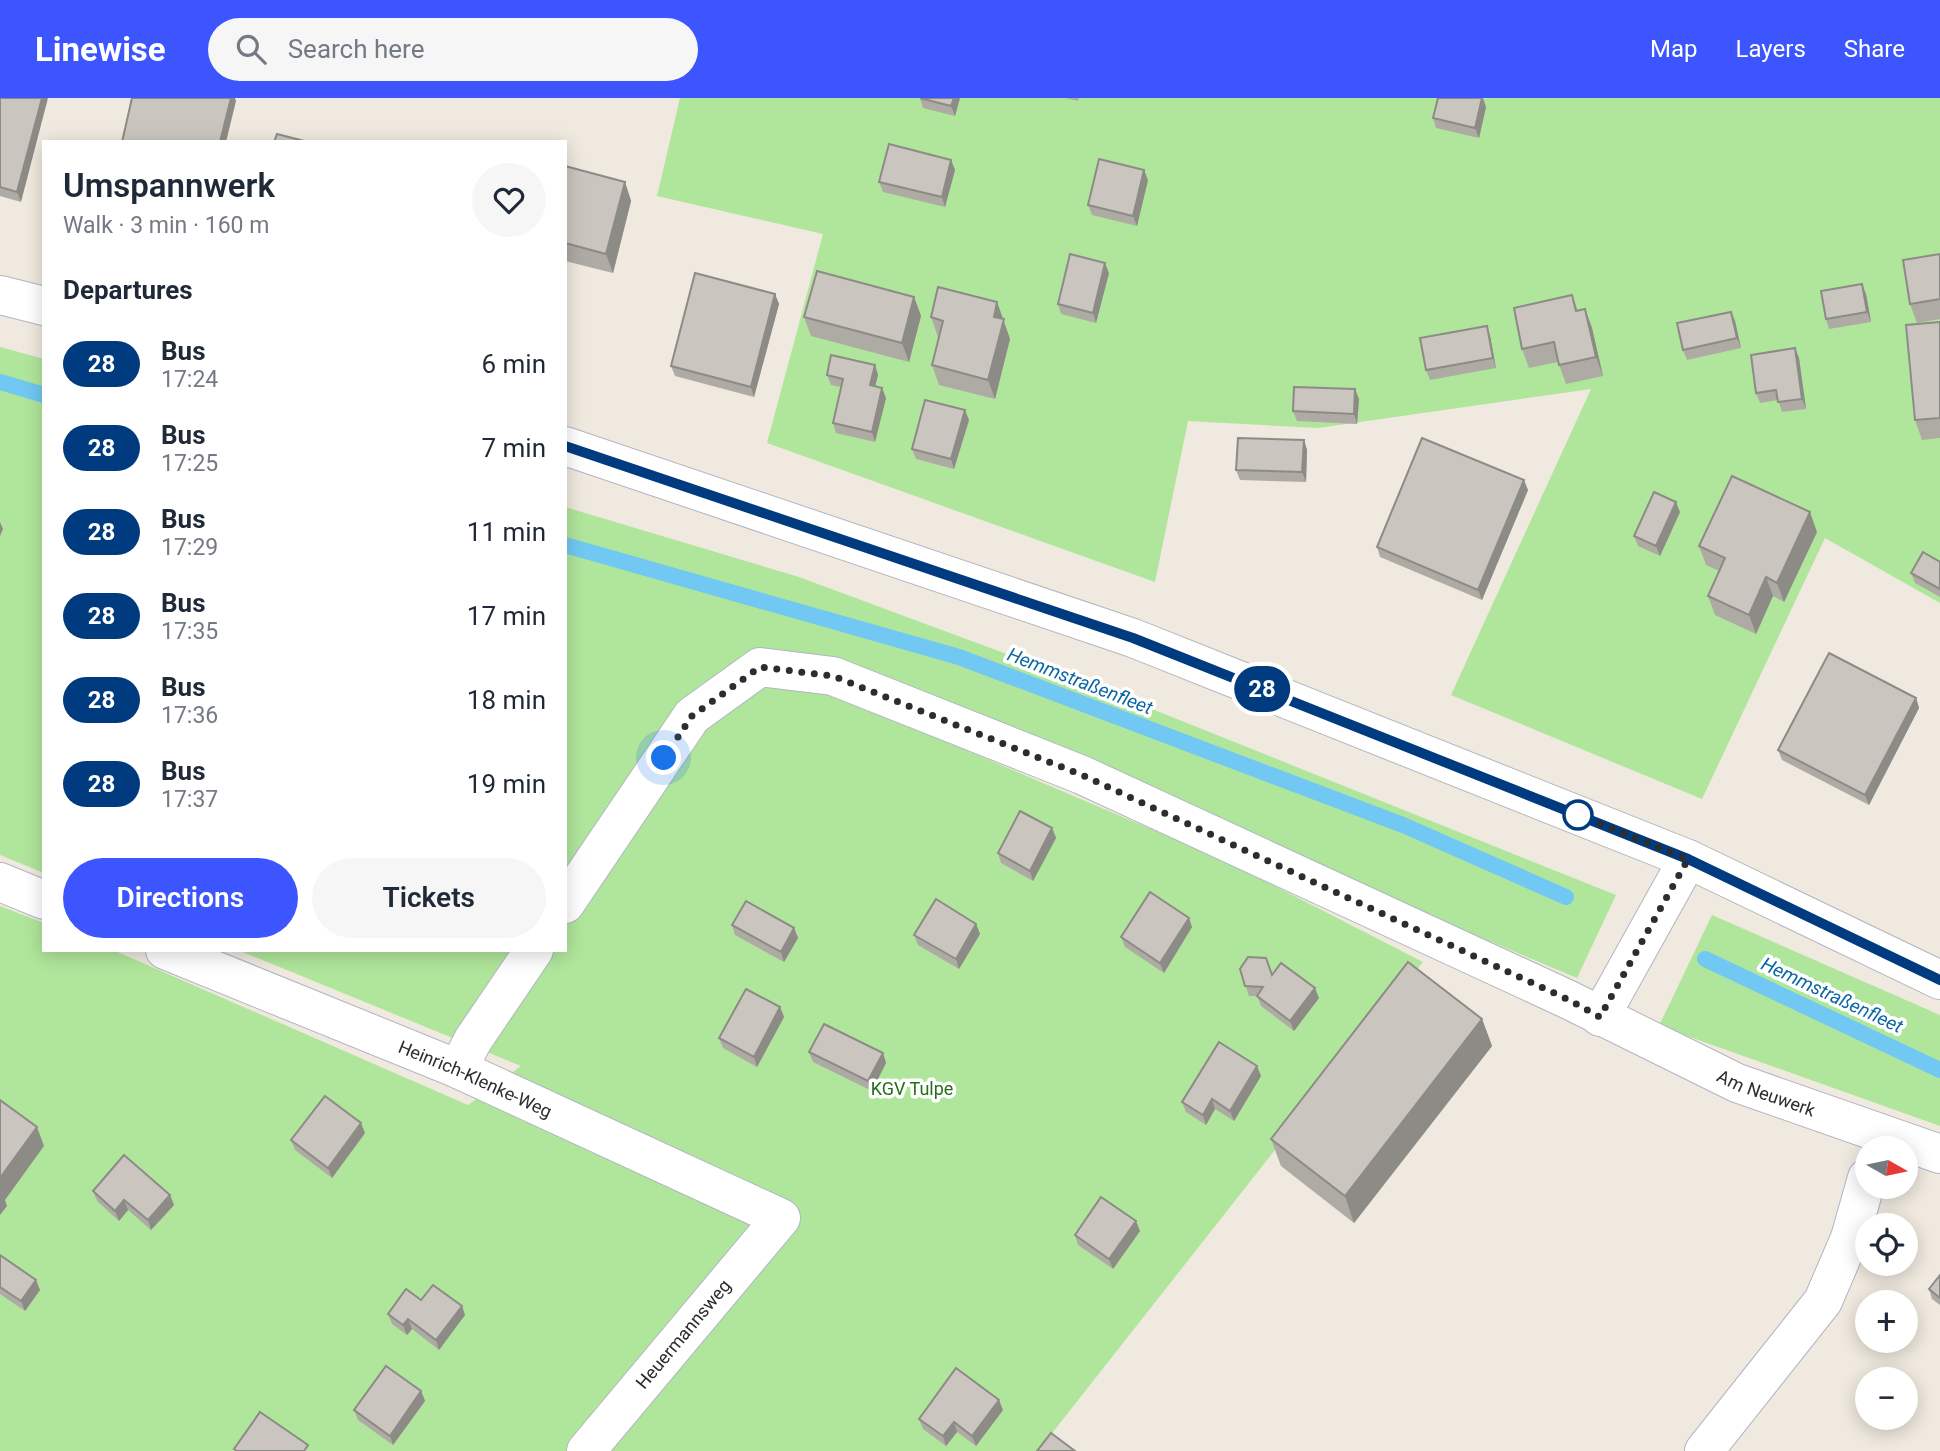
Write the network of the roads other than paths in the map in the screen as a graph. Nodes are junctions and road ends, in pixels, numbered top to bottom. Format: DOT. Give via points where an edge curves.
graph roads {
  1 [pos="0,295"];
  2 [pos="42,306"];
  3 [pos="567,447"];
  4 [pos="1688,859"];
  5 [pos="0,881"];
  6 [pos="42,899"];
  7 [pos="567,901"];
  8 [pos="170,952"];
  9 [pos="533,952"];
  10 [pos="1940,980"];
  11 [pos="1600,1017"];
  12 [pos="457,1069"];
  13 [pos="1868,1136"];
  14 [pos="1918,1149"];
  15 [pos="1940,1154"];
  16 [pos="1861,1199"];
  17 [pos="781,1218"];
  18 [pos="586,1451"];
  19 [pos="1704,1451"];
  1 -- 2 [label="street"];
  3 -- 4 [label="street" via="1133,638"];
  4 -- 10 [label="street"];
  4 -- 11 [label="street"];
  5 -- 6 [label="street"];
  7 -- 11 [label="street" via="692,716 760,667 833,676 1082,775"];
  8 -- 12 [label="street, Heinrich-Klenke-Weg"];
  9 -- 12 [label="street"];
  11 -- 13 [label="street, Am Neuwerk" via="1737,1083"];
  12 -- 17 [label="street, Heinrich-Klenke-Weg"];
  14 -- 15 [label="street, Am Neuwerk"];
  16 -- 19 [label="street" via="1823,1301"];
  17 -- 18 [label="street, Heuermannsweg"];
}
